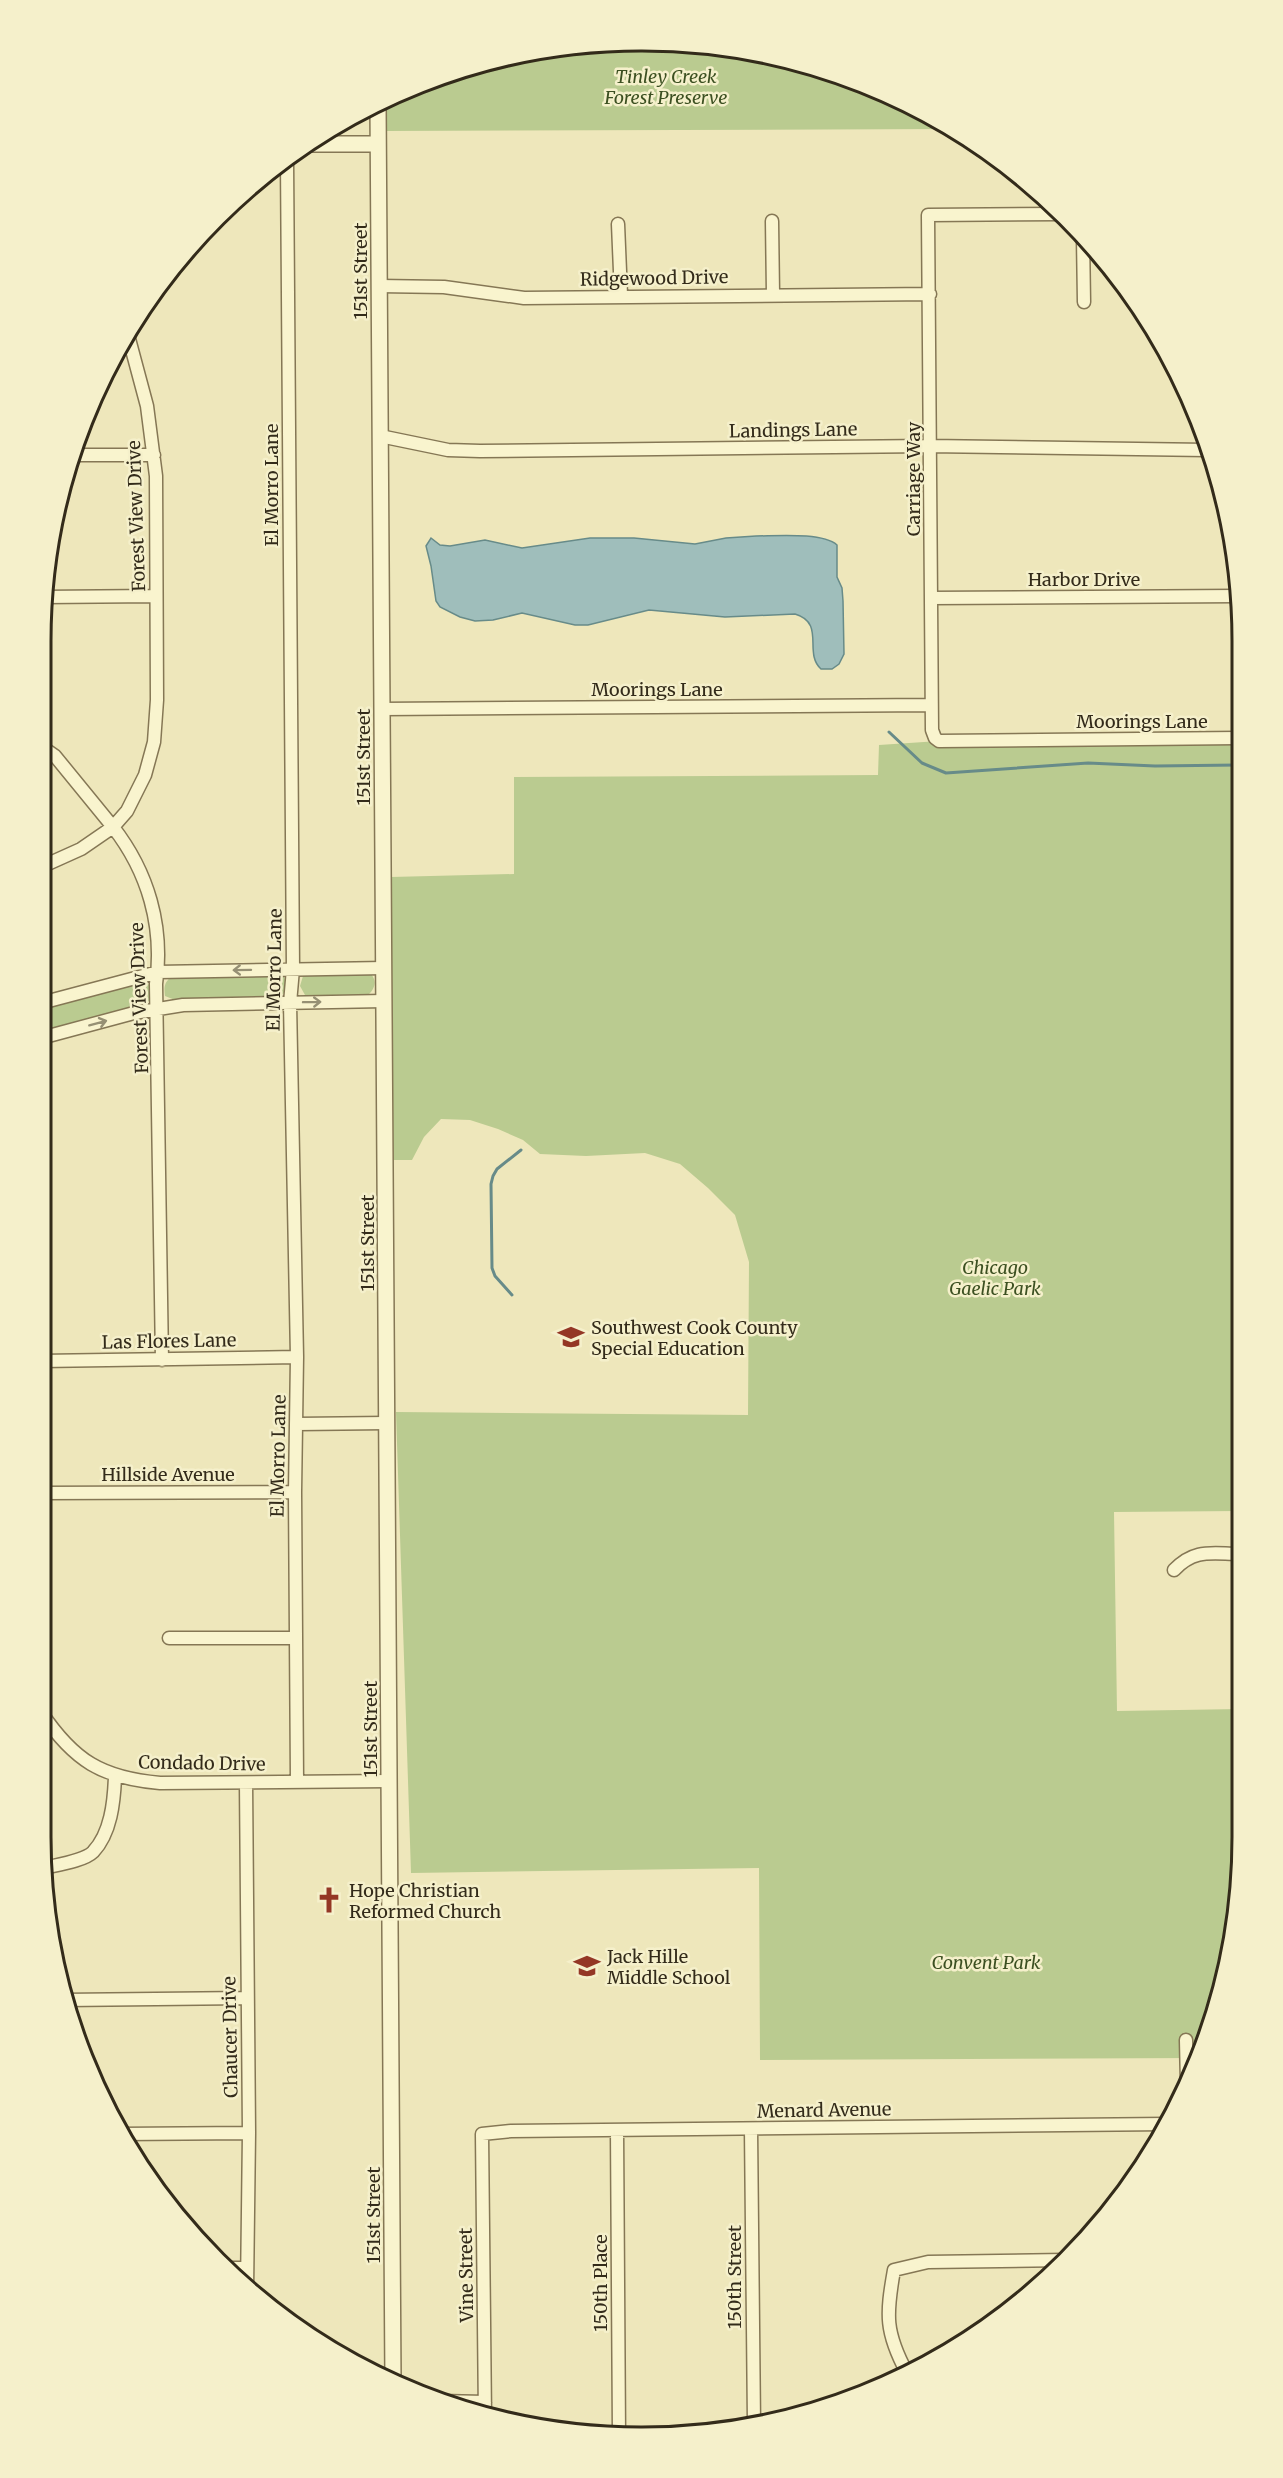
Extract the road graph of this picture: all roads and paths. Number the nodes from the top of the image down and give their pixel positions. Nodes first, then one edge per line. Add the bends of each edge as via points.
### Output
1 (378, 113) edge
2 (324, 144) edge
3 (378, 144) junction
4 (287, 169) edge
5 (1048, 214) edge
6 (772, 221) dead end
7 (618, 224) dead end
8 (1083, 250) edge
9 (380, 286) junction
10 (773, 294) junction
11 (930, 294) junction
12 (621, 295) junction
13 (1084, 302) dead end
14 (131, 345) edge
15 (380, 436) junction
16 (929, 446) junction
17 (1200, 450) edge
18 (154, 454) junction
19 (81, 455) edge
20 (156, 596) junction
21 (1230, 596) edge
22 (53, 597) edge
23 (931, 598) junction
24 (931, 705) junction
25 (382, 709) junction
26 (1232, 738) edge
27 (939, 741) joint
28 (51, 753) edge
29 (113, 826) junction
30 (51, 863) edge
31 (384, 968) junction
32 (293, 969) junction
33 (158, 972) junction
34 (51, 1000) edge
35 (384, 1001) junction
36 (290, 1003) junction
37 (158, 1009) junction
38 (51, 1036) edge
39 (297, 1356) junction
40 (51, 1360) edge
41 (162, 1360) junction
42 (387, 1423) junction
43 (297, 1424) junction
44 (295, 1492) junction
45 (51, 1493) edge
46 (1232, 1554) edge
47 (1174, 1570) dead end
48 (169, 1638) dead end
49 (295, 1638) junction
50 (51, 1727) edge
51 (115, 1777) junction
52 (297, 1781) junction
53 (390, 1781) junction
54 (246, 1783) junction
55 (52, 1866) edge
56 (247, 1998) junction
57 (74, 2000) edge
58 (1186, 2040) dead end
59 (1187, 2063) edge
60 (1157, 2124) edge
61 (751, 2129) junction
62 (617, 2130) junction
63 (249, 2133) junction
64 (131, 2134) edge
65 (482, 2134) joint
66 (1052, 2260) edge
67 (239, 2268) edge
68 (247, 2268) junction
69 (247, 2275) edge
70 (903, 2366) edge
71 (393, 2372) edge
72 (471, 2402) edge
73 (485, 2402) junction
74 (485, 2406) edge
75 (754, 2416) edge
76 (619, 2426) edge

1 - 3 street, 151st Street
2 - 3 street
3 - 9 street, 151st Street
4 - 32 street, El Morro Lane
5 - 11 street, Carriage Way via 928,215
6 - 10 street
7 - 12 street
8 - 13 street
9 - 12 street, Ridgewood Drive via 444,287 524,298
9 - 15 street, 151st Street
10 - 11 street, Ridgewood Drive
10 - 12 street, Ridgewood Drive
11 - 16 street, Carriage Way
14 - 18 street, Forest View Drive via 147,406
15 - 16 street, Landings Lane via 448,450 480,451
15 - 25 street, 151st Street
16 - 17 street, Landings Lane
16 - 23 street, Carriage Way
18 - 19 street
18 - 20 street, Forest View Drive
20 - 22 street
20 - 29 street, Forest View Drive via 154,742 135,796 127,812
21 - 23 street, Harbor Drive
23 - 24 street, Carriage Way
24 - 25 street, Moorings Lane
24 - 27 street, Carriage Way via 932,730
25 - 31 street, 151st Street
26 - 27 street, Moorings Lane
28 - 29 street
29 - 30 street via 81,849
29 - 33 street, Forest View Drive via 129,847 152,906 159,936
31 - 32 street
31 - 35 street, 151st Street
32 -> 33 street
32 - 36 street, El Morro Lane
33 - 34 street
33 - 37 street, Forest View Drive
36 -> 35 street
35 - 42 street, 151st Street
36 - 37 street
36 - 39 street, El Morro Lane
38 -> 37 street
37 - 41 street, Forest View Drive
39 - 41 street, Las Flores Lane
39 - 43 street, El Morro Lane
40 - 41 street, Las Flores Lane
42 - 43 street
42 - 53 street, 151st Street
43 - 44 street, El Morro Lane
44 - 45 street, Hillside Avenue
44 - 49 street, El Morro Lane
46 - 47 street via 1198,1554 1185,1558
48 - 49 street
49 - 52 street, El Morro Lane
50 - 51 street, Condado Drive via 73,1752
51 - 54 street, Condado Drive via 160,1784
51 - 55 street via 111,1816 91,1854
52 - 53 street, Condado Drive
52 - 54 street, Condado Drive
53 - 71 street, 151st Street
54 - 56 street, Chaucer Drive
56 - 57 street
56 - 63 street, Chaucer Drive
58 - 59 street
60 - 61 street, Menard Avenue
61 - 62 street, Menard Avenue
61 - 75 street, 150th Street
62 - 65 street, Menard Avenue
62 - 76 street, 150th Place
63 - 64 street
63 - 68 street, Chaucer Drive
65 - 73 street, Vine Street
66 - 70 street via 928,2262 894,2270 888,2322
67 - 68 street
68 - 69 street, Chaucer Drive
72 - 73 street
73 - 74 street, Vine Street

